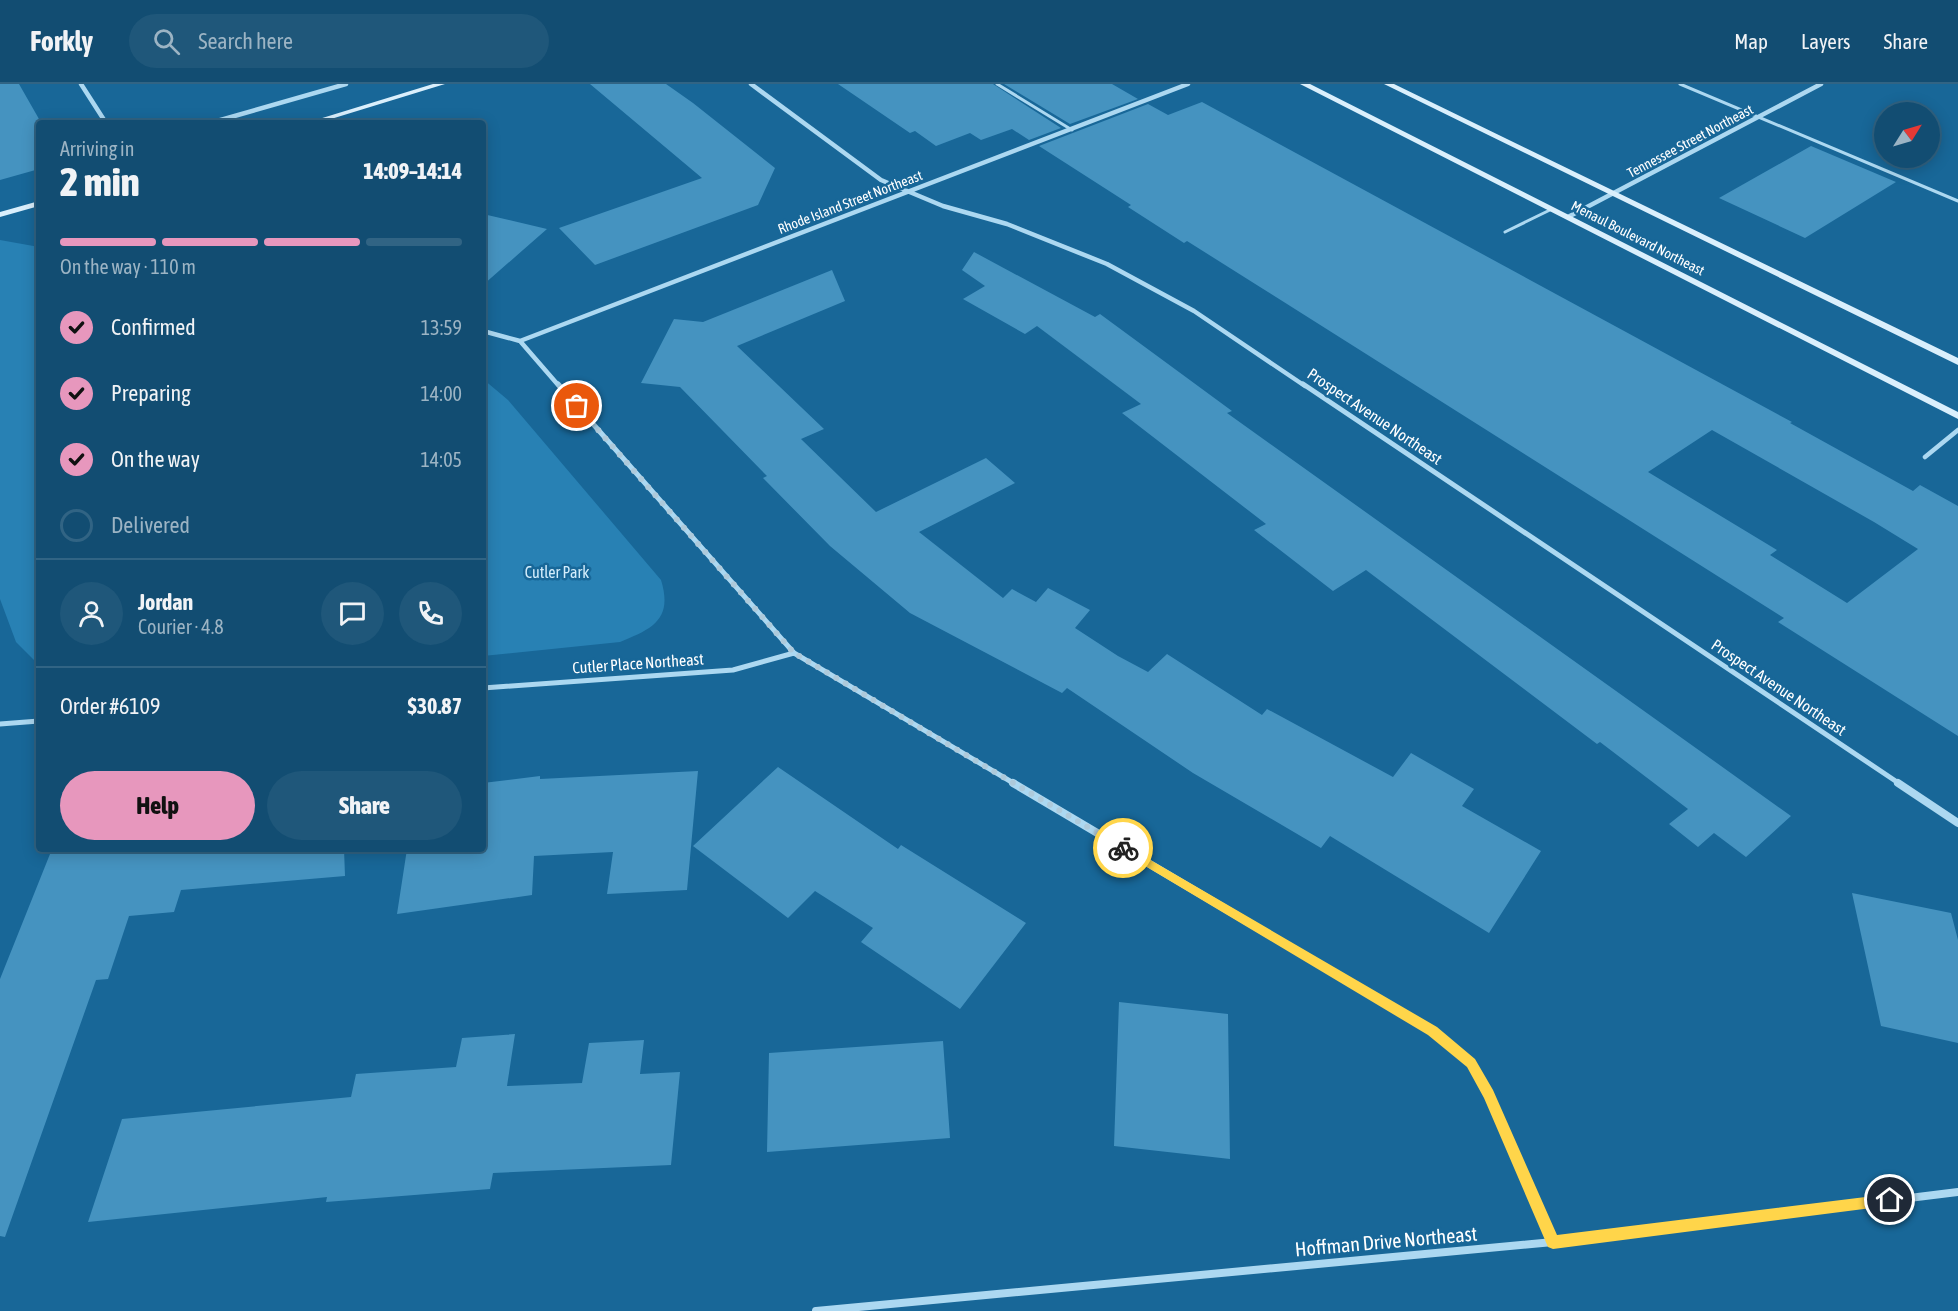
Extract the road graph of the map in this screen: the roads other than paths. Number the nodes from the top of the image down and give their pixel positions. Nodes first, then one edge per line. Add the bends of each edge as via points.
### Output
1 (81, 84) edge
2 (346, 84) edge
3 (441, 84) edge
4 (751, 84) edge
5 (997, 84) edge
6 (1188, 84) edge
7 (1304, 84) edge
8 (1388, 84) edge
9 (1680, 84) edge
10 (1821, 84) edge
11 (1759, 117) junction
12 (104, 120) edge
13 (220, 120) edge
14 (320, 120) edge
15 (1072, 130) junction
16 (905, 192) junction
17 (1614, 193) junction
18 (1958, 201) edge
19 (36, 204) edge
20 (1552, 209) junction
21 (0, 214) edge
22 (1569, 218) junction
23 (1505, 232) dead end
24 (486, 332) edge
25 (520, 341) junction
26 (1958, 362) edge
27 (1958, 416) edge
28 (1958, 430) edge
29 (1925, 457) dead end
30 (794, 653) junction
31 (486, 688) edge
32 (36, 721) edge
33 (0, 724) edge
34 (1958, 823) edge
35 (1958, 1192) edge
36 (1553, 1242) junction
37 (816, 1311) edge

1 - 12 street
2 - 13 street
3 - 14 main road
4 - 16 street, Prospect Avenue Northeast via 881,180
5 - 15 lane
6 - 15 street, Rhode Island Street Northeast
7 - 20 main road, Menaul Boulevard Northeast
8 - 17 main road, Menaul Boulevard Northeast
9 - 11 lane
10 - 11 street, Tennessee Street Northeast
11 - 17 street, Tennessee Street Northeast
11 - 18 lane
15 - 16 street, Rhode Island Street Northeast
16 - 25 street, Rhode Island Street Northeast
16 - 34 street, Prospect Avenue Northeast via 1007,224 1107,264 1194,311
17 - 22 street, Tennessee Street Northeast
17 - 26 main road, Menaul Boulevard Northeast
19 - 21 main road
20 - 22 main road, Menaul Boulevard Northeast
20 - 23 lane
22 - 27 main road, Menaul Boulevard Northeast
24 - 25 street
25 - 30 street
28 - 29 lane
30 - 31 street, Cutler Place Northeast via 733,670
30 - 36 street via 1432,1031 1471,1063
32 - 33 street
35 - 36 street, Hoffman Drive Northeast
36 - 37 street, Hoffman Drive Northeast

